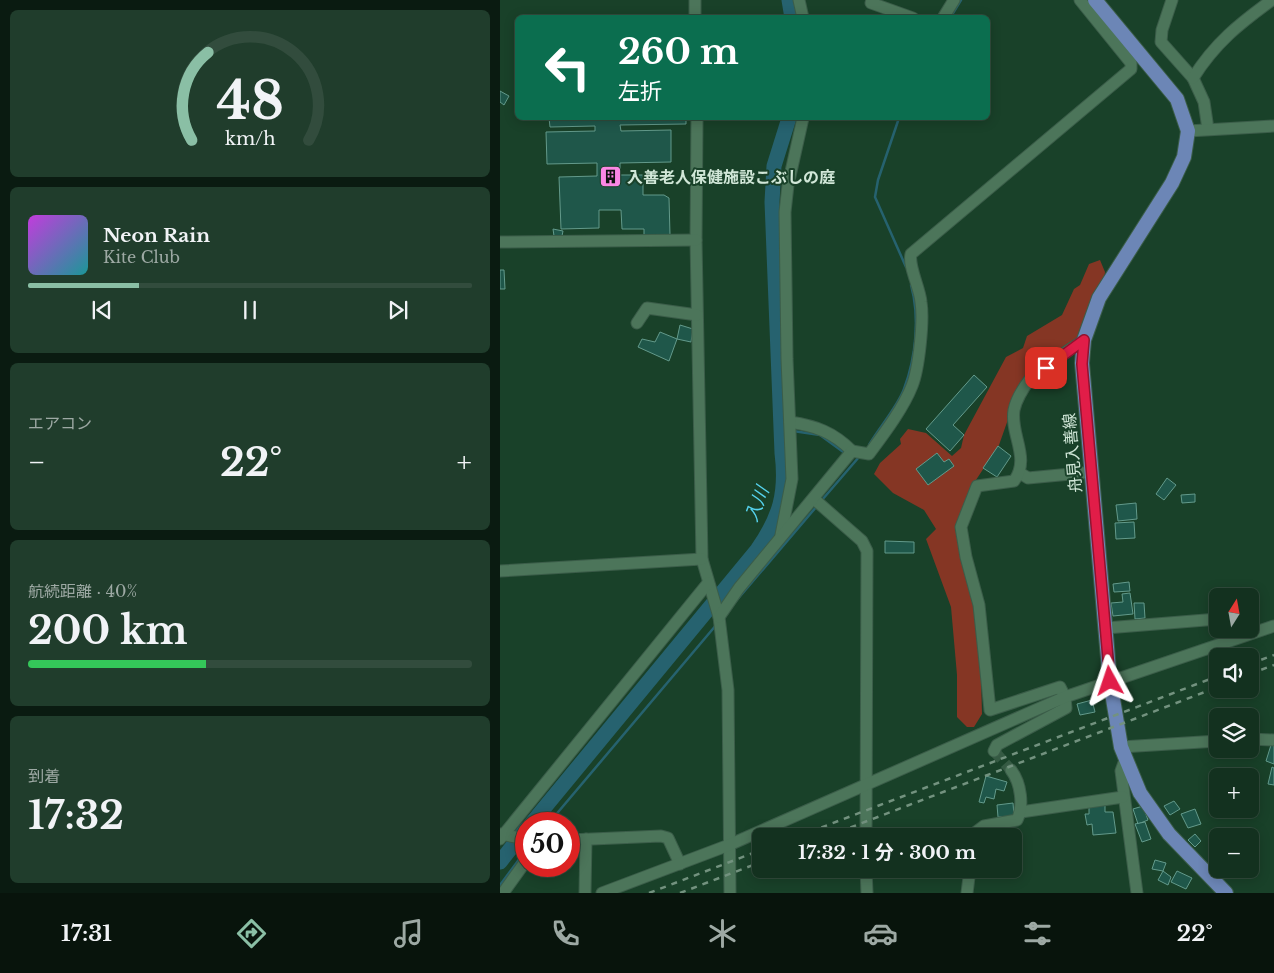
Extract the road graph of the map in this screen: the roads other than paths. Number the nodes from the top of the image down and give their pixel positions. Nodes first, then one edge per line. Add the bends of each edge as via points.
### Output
1 (695, 0) edge
2 (799, 0) edge
3 (872, 0) edge
4 (954, 0) edge
5 (1080, 0) edge
6 (1095, 0) edge
7 (1172, 0) edge
8 (1272, 0) edge
9 (695, 15) edge
10 (802, 15) edge
11 (905, 15) edge
12 (945, 15) edge
13 (1194, 78) junction
14 (697, 120) edge
15 (803, 120) edge
16 (1274, 126) edge
17 (1208, 129) junction
18 (1188, 132) junction
19 (696, 240) junction
20 (500, 242) edge
21 (697, 316) junction
22 (637, 323) dead end
23 (1084, 340) junction
24 (790, 422) junction
25 (852, 451) junction
26 (1092, 472) junction
27 (1020, 473) junction
28 (814, 499) junction
29 (780, 538) junction
30 (702, 559) junction
31 (500, 571) edge
32 (709, 587) junction
33 (718, 614) junction
34 (1209, 620) edge
35 (1274, 626) edge
36 (1106, 628) junction
37 (1259, 629) edge
38 (1224, 638) edge
39 (1110, 681) junction
40 (1065, 697) junction
41 (1259, 739) edge
42 (1274, 740) edge
43 (1209, 742) edge
44 (994, 751) dead end
45 (1123, 754) junction
46 (1011, 770) tunnel mouth
47 (868, 785) junction
48 (1124, 797) junction
49 (1021, 812) junction
50 (866, 828) edge
51 (981, 828) edge
52 (504, 836) edge
53 (580, 839) edge
54 (586, 839) junction
55 (729, 845) junction
56 (680, 864) junction
57 (515, 876) edge
58 (866, 878) edge
59 (969, 878) edge
60 (503, 893) edge
61 (585, 893) edge
62 (602, 893) edge
63 (730, 893) edge
64 (867, 893) edge
65 (967, 893) edge
66 (1137, 893) edge
67 (1226, 893) edge

1 - 9 street
2 - 10 street
3 - 11 street via 871,3
4 - 12 street
5 - 25 street via 1131,63 1131,69 911,254 922,304 919,356 913,386 868,454
6 - 18 main road, 舟見入善線 via 1177,99
7 - 13 street via 1161,42
8 - 13 street via 1233,28 1207,56
13 - 17 street via 1204,102
14 - 19 street
15 - 24 street via 788,185 786,212
16 - 17 street
17 - 18 street
18 - 23 main road, 舟見入善線 via 1184,157 1172,183 1099,298
19 - 20 street
19 - 21 street
21 - 22 street via 647,308
21 - 30 street
23 - 26 main road, 舟見入善線 via 1082,364
23 - 27 street via 1031,378 1021,393 1014,411 1022,462
24 - 25 street via 816,426 829,432
24 - 29 street via 792,479
25 - 28 street
26 - 27 street via 1028,478
26 - 36 main road, 舟見入善線
27 - 40 street via 1014,481 977,486 961,527 979,605 990,710 1060,687
28 - 29 street
28 - 47 street via 862,541 867,551
29 - 33 street
30 - 31 street
30 - 32 street
32 - 33 street
32 - 52 street
33 - 55 street via 728,690
34 - 36 street
35 - 37 street
36 - 39 main road, 舟見入善線
38 - 39 street
39 - 40 street
39 - 45 main road, 舟見入善線
40 - 44 street via 1066,708 997,745
40 - 47 street
41 - 42 street
43 - 45 street
45 - 48 street
45 - 67 main road, 舟見入善線 via 1140,793 1169,834
46 - 49 street via 1018,779
47 - 50 street
47 - 55 street
48 - 49 street
48 - 66 street
49 - 51 street via 1017,820
53 - 54 street
54 - 56 street via 668,838
54 - 61 street
55 - 56 street
55 - 63 street
56 - 62 street
57 - 60 street
58 - 64 street
59 - 65 street

